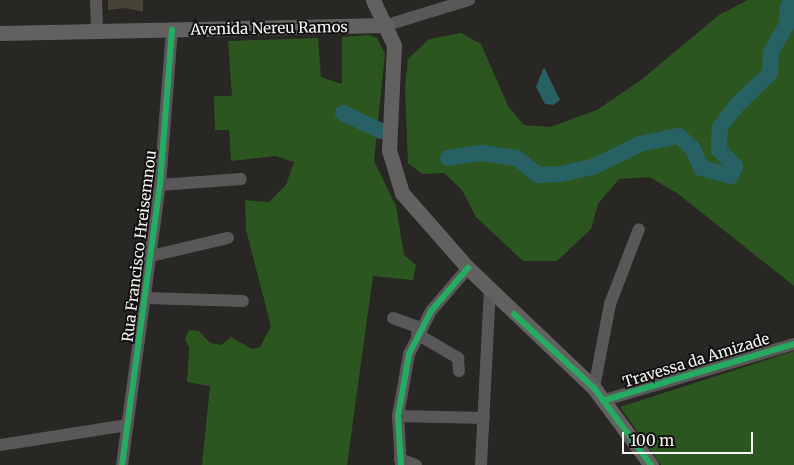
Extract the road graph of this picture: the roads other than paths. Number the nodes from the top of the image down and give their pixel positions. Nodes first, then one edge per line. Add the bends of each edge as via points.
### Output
1 (96, 0) edge
2 (374, 0) edge
3 (469, 0) edge
4 (387, 25) junction
5 (172, 30) junction
6 (97, 31) junction
7 (0, 33) edge
8 (241, 179) dead end
9 (160, 185) junction
10 (639, 229) dead end
11 (228, 238) dead end
12 (151, 256) junction
13 (468, 268) junction
14 (490, 290) junction
15 (145, 298) junction
16 (243, 301) dead end
17 (393, 318) dead end
18 (419, 331) junction
19 (794, 344) edge
20 (459, 371) dead end
21 (594, 388) junction
22 (605, 400) junction
23 (398, 416) junction
24 (484, 418) junction
25 (127, 425) junction
26 (0, 444) edge
27 (401, 462) edge
28 (122, 465) edge
29 (416, 465) edge
30 (481, 465) edge
31 (651, 465) edge

1 - 6 street
2 - 4 main road
3 - 4 street
4 - 5 main road, Avenida Nereu Ramos
4 - 13 main road via 396,59 389,134 395,177 412,206
5 - 6 main road, Avenida Nereu Ramos
5 - 9 street, Rua Francisco Hreisemnou
6 - 7 main road, Avenida Nereu Ramos
8 - 9 street
9 - 12 street, Rua Francisco Hreisemnou
10 - 21 street via 610,304
11 - 12 street
12 - 15 street, Rua Francisco Hreisemnou
13 - 14 main road
13 - 18 street
14 - 21 main road
14 - 24 street
15 - 16 street
15 - 25 street, Rua Francisco Hreisemnou
17 - 18 street
18 - 20 street via 458,358
18 - 23 street via 403,378
19 - 22 street, Travessa da Amizade
21 - 22 main road
22 - 31 main road
23 - 24 street
23 - 27 street
24 - 30 street
25 - 26 street
25 - 28 street, Rua Francisco Hreisemnou
27 - 29 street

